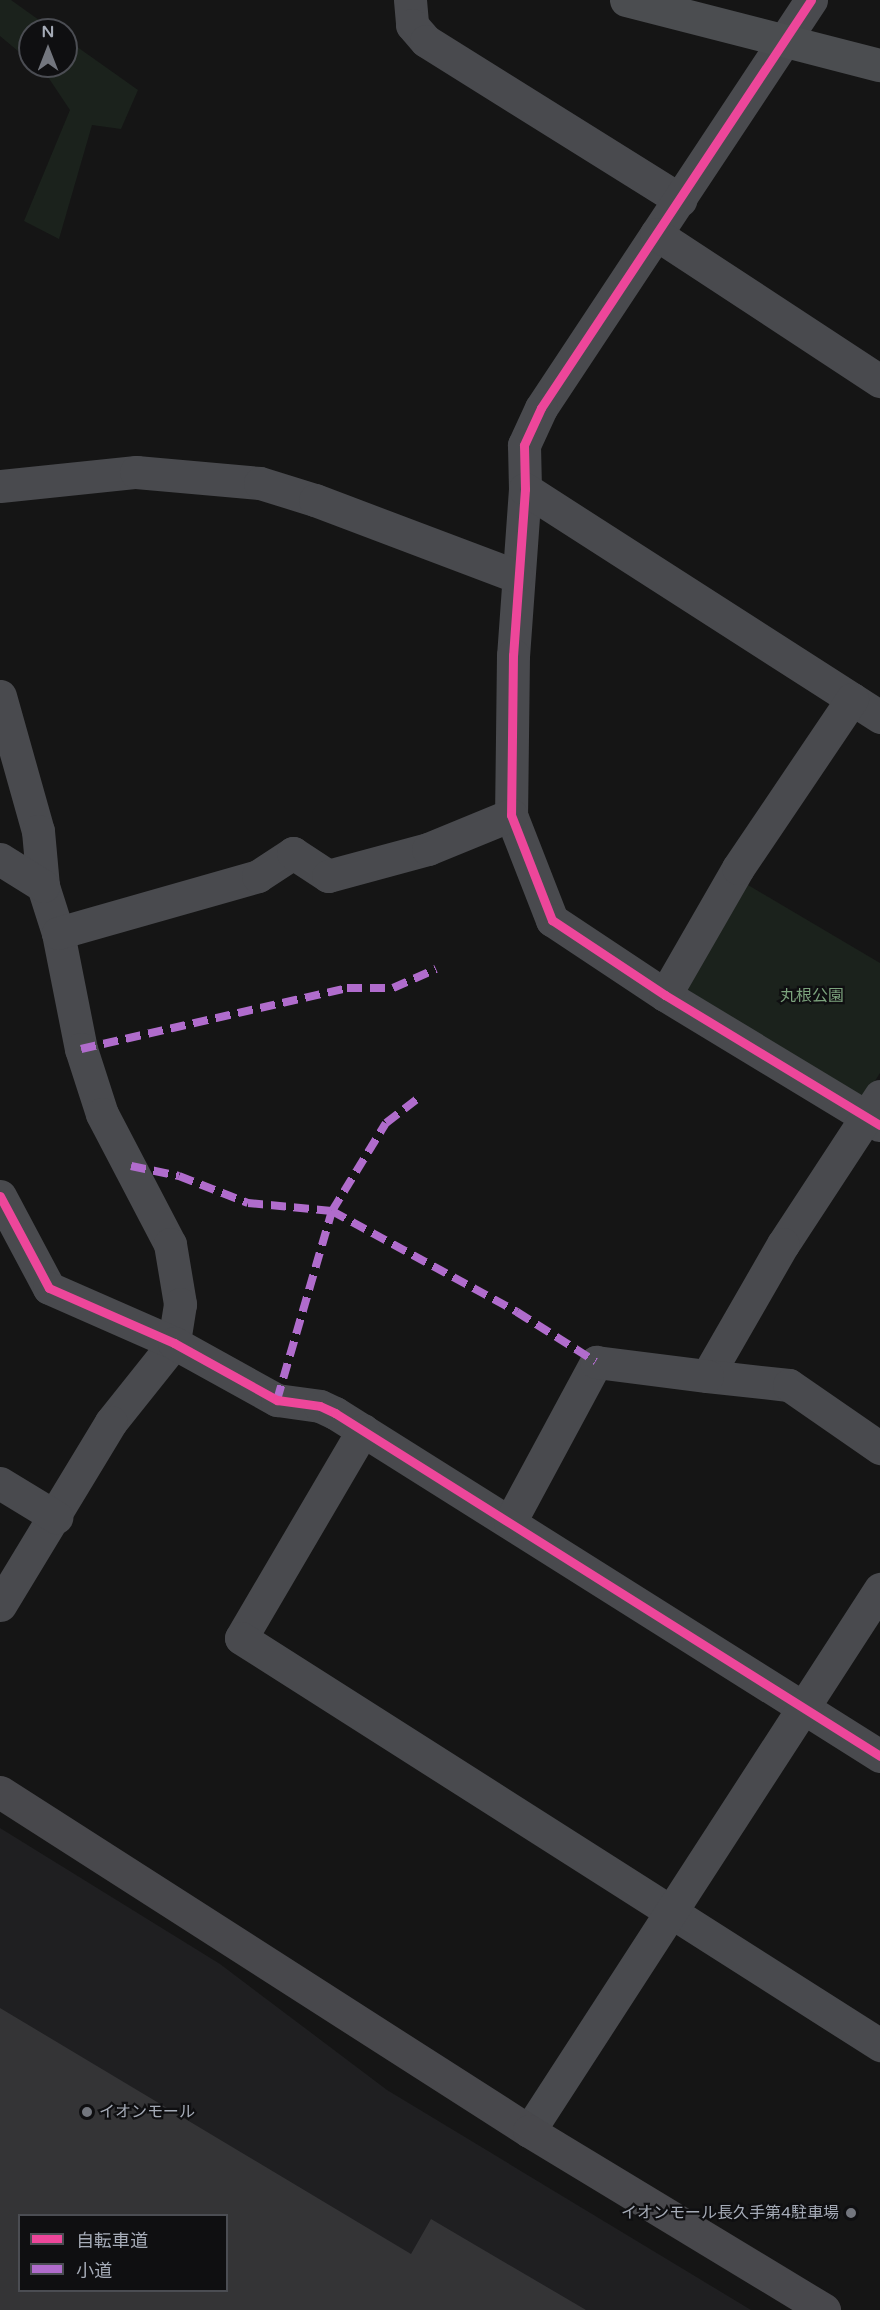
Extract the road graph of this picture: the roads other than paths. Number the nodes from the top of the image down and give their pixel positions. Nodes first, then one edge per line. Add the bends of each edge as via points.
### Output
1 (410, 0) edge
2 (626, 0) edge
3 (811, 0) edge
4 (787, 40) junction
5 (880, 65) edge
6 (680, 200) junction
7 (656, 234) junction
8 (880, 381) edge
9 (0, 486) edge
10 (525, 489) junction
11 (516, 576) junction
12 (0, 696) edge
13 (852, 699) junction
14 (880, 717) edge
15 (511, 815) junction
16 (0, 859) edge
17 (43, 886) junction
18 (58, 933) junction
19 (665, 995) junction
20 (875, 1112) edge
21 (0, 1196) edge
22 (174, 1343) junction
23 (707, 1376) junction
24 (363, 1430) junction
25 (880, 1448) edge
26 (0, 1483) edge
27 (56, 1517) junction
28 (510, 1522) junction
29 (880, 1589) edge
30 (0, 1605) edge
31 (804, 1707) junction
32 (880, 1756) edge
33 (0, 1792) edge
34 (671, 1914) junction
35 (875, 2032) edge
36 (529, 2131) junction
37 (824, 2310) edge

1 - 6 street via 412,26 426,40
2 - 4 main road
3 - 4 street
4 - 5 main road
4 - 6 street
6 - 7 street
7 - 8 street
7 - 10 street via 541,408 524,445
9 - 11 street via 136,472 260,483
10 - 11 street
10 - 13 street
11 - 15 street
12 - 17 street via 38,831
13 - 14 street
13 - 19 street via 738,868
15 - 18 street via 428,849 327,876 293,853 258,876
15 - 19 street via 552,920
16 - 17 street
17 - 18 street
18 - 22 street via 81,1049 102,1114 170,1244 180,1304
19 - 20 street
20 - 23 street via 783,1244
21 - 22 street via 49,1288
22 - 24 street via 278,1400 320,1406
22 - 27 street via 111,1422
23 - 25 street via 789,1385
23 - 28 street via 596,1362
24 - 28 street
24 - 34 street via 241,1638
26 - 27 street
27 - 30 street
28 - 31 street
29 - 31 street
31 - 32 street
31 - 34 street
33 - 36 street
34 - 35 street
34 - 36 street
36 - 37 street

